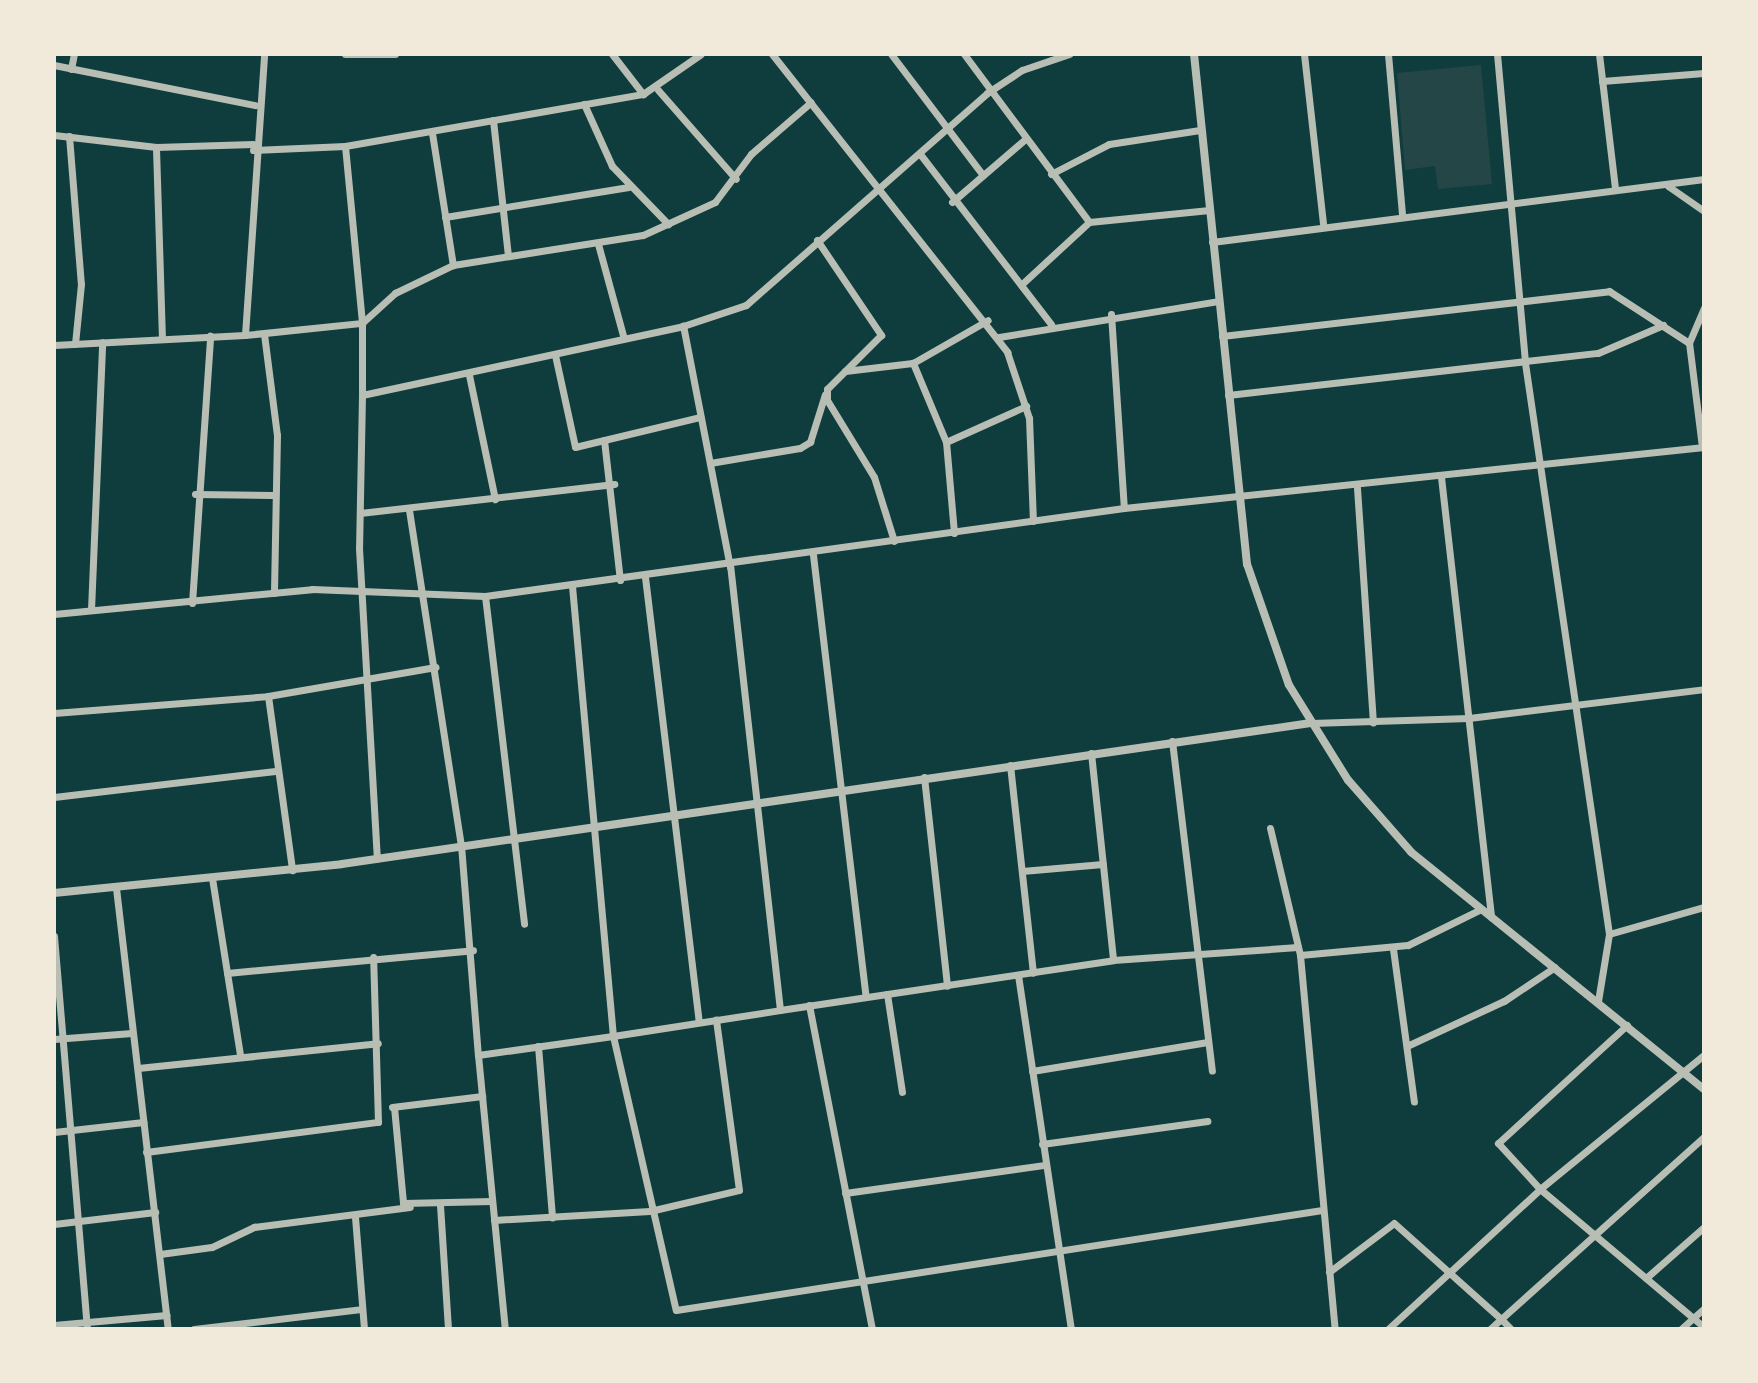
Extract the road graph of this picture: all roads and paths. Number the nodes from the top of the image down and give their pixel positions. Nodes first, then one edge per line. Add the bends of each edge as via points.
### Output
1 (74, 54) edge
2 (264, 54) edge
3 (345, 54) edge
4 (395, 54) edge
5 (612, 54) edge
6 (701, 54) edge
7 (772, 54) edge
8 (891, 54) edge
9 (964, 54) edge
10 (1069, 54) edge
11 (1194, 54) edge
12 (1304, 54) edge
13 (1388, 54) edge
14 (1497, 54) edge
15 (1599, 54) edge
16 (54, 65) edge
17 (71, 69) junction
18 (1704, 73) edge
19 (1602, 81) junction
20 (658, 90) junction
21 (987, 93) junction
22 (643, 94) junction
23 (811, 102) junction
24 (584, 104) junction
25 (255, 105) junction
26 (493, 120) junction
27 (949, 127) junction
28 (1200, 130) junction
29 (432, 133) junction
30 (54, 135) edge
31 (69, 136) junction
32 (1024, 140) junction
33 (345, 146) junction
34 (156, 147) junction
35 (253, 147) junction
36 (920, 154) junction
37 (1051, 174) junction
38 (983, 175) junction
39 (736, 179) junction
40 (1704, 179) edge
41 (1668, 186) junction
42 (629, 187) junction
43 (880, 187) junction
44 (1615, 188) junction
45 (952, 202) junction
46 (1508, 202) junction
47 (1209, 210) junction
48 (503, 211) junction
49 (1704, 211) edge
50 (1402, 215) junction
51 (445, 217) junction
52 (1089, 222) junction
53 (668, 224) junction
54 (1323, 224) junction
55 (817, 240) junction
56 (1212, 242) junction
57 (598, 244) junction
58 (508, 256) junction
59 (453, 265) junction
60 (1023, 283) junction
61 (1218, 301) junction
62 (1518, 301) junction
63 (1704, 308) edge
64 (1111, 314) junction
65 (988, 320) junction
66 (362, 323) junction
67 (1051, 324) junction
68 (1663, 325) junction
69 (683, 326) junction
70 (264, 334) junction
71 (245, 335) junction
72 (210, 336) junction
73 (1222, 336) junction
74 (999, 337) junction
75 (162, 339) junction
76 (624, 339) junction
77 (102, 342) junction
78 (1689, 343) junction
79 (75, 344) junction
80 (54, 345) edge
81 (555, 355) junction
82 (913, 363) junction
83 (1525, 363) junction
84 (845, 371) junction
85 (469, 375) junction
86 (827, 389) junction
87 (362, 395) junction
88 (1228, 395) junction
89 (1026, 406) junction
90 (700, 417) junction
91 (604, 440) junction
92 (946, 442) junction
93 (1703, 447) edge
94 (710, 463) junction
95 (1538, 465) junction
96 (1441, 477) junction
97 (614, 484) junction
98 (1357, 488) junction
99 (195, 494) junction
100 (272, 495) junction
101 (1239, 498) junction
102 (495, 499) junction
103 (1124, 508) junction
104 (409, 510) junction
105 (360, 513) junction
106 (1033, 521) junction
107 (954, 533) junction
108 (894, 541) junction
109 (813, 555) junction
110 (730, 567) junction
111 (645, 577) junction
112 (620, 580) junction
113 (572, 586) junction
114 (361, 588) junction
115 (274, 593) junction
116 (421, 596) junction
117 (485, 596) junction
118 (192, 603) junction
119 (91, 610) junction
120 (54, 614) edge
121 (436, 667) junction
122 (366, 678) junction
123 (1704, 689) edge
124 (268, 696) junction
125 (1570, 706) junction
126 (54, 713) edge
127 (1469, 718) junction
128 (1373, 722) junction
129 (1311, 723) junction
130 (1172, 741) junction
131 (1091, 753) junction
132 (1010, 765) junction
133 (277, 771) junction
134 (924, 777) junction
135 (845, 788) junction
136 (54, 797) edge
137 (757, 800) junction
138 (674, 812) junction
139 (594, 825) junction
140 (1270, 828) dead end
141 (514, 837) junction
142 (461, 845) junction
143 (377, 858) junction
144 (1103, 864) junction
145 (292, 870) junction
146 (1022, 871) junction
147 (212, 878) junction
148 (116, 888) junction
149 (54, 893) edge
150 (1704, 907) edge
151 (1479, 910) junction
152 (1491, 919) junction
153 (524, 924) dead end
154 (1609, 934) junction
155 (54, 936) edge
156 (1393, 949) junction
157 (473, 950) junction
158 (1200, 951) junction
159 (1299, 951) junction
160 (54, 953) edge
161 (373, 957) junction
162 (1113, 960) junction
163 (1555, 967) junction
164 (227, 973) junction
165 (1033, 973) junction
166 (1018, 975) junction
167 (947, 986) junction
168 (887, 994) junction
169 (866, 997) junction
170 (1598, 1001) junction
171 (809, 1005) junction
172 (780, 1010) junction
173 (716, 1020) junction
174 (699, 1022) junction
175 (1627, 1025) junction
176 (132, 1033) junction
177 (613, 1036) junction
178 (57, 1038) edge
179 (1208, 1042) junction
180 (378, 1043) junction
181 (1409, 1045) junction
182 (538, 1046) junction
183 (240, 1054) junction
184 (478, 1055) junction
185 (1704, 1055) edge
186 (138, 1068) junction
187 (1681, 1070) junction
188 (1032, 1071) junction
189 (1212, 1071) dead end
190 (1704, 1089) edge
191 (902, 1092) dead end
192 (482, 1096) junction
193 (1414, 1102) dead end
194 (394, 1107) junction
195 (382, 1108) junction
196 (1207, 1121) dead end
197 (143, 1122) junction
198 (71, 1131) junction
199 (54, 1132) edge
200 (1704, 1137) edge
201 (1042, 1144) junction
202 (146, 1152) junction
203 (1045, 1165) junction
204 (1540, 1189) junction
205 (845, 1193) junction
206 (492, 1201) junction
207 (440, 1205) junction
208 (410, 1207) junction
209 (1322, 1210) junction
210 (650, 1211) junction
211 (155, 1212) junction
212 (355, 1217) junction
213 (552, 1217) junction
214 (494, 1220) junction
215 (78, 1222) junction
216 (54, 1224) edge
217 (1704, 1227) edge
218 (1594, 1234) junction
219 (1059, 1252) junction
220 (160, 1254) junction
221 (1451, 1270) junction
222 (1329, 1272) junction
223 (1646, 1278) junction
224 (862, 1280) junction
225 (1704, 1308) edge
226 (361, 1309) junction
227 (167, 1315) junction
228 (1693, 1318) junction
229 (1501, 1319) junction
230 (54, 1325) edge
231 (87, 1326) edge
232 (1704, 1327) edge
233 (168, 1329) edge
234 (194, 1329) edge
235 (364, 1329) edge
236 (448, 1329) edge
237 (505, 1329) edge
238 (872, 1329) edge
239 (1071, 1329) edge
240 (1335, 1329) edge
241 (1388, 1329) edge
242 (1490, 1329) edge
243 (1511, 1329) edge
244 (1681, 1329) edge

1 - 17 street
2 - 25 street
3 - 4 street
5 - 22 street
6 - 20 street
7 - 23 street
8 - 27 street
9 - 21 street
10 - 21 street via 1022,70
11 - 28 street
12 - 54 street
13 - 50 street
14 - 46 street
15 - 19 street
16 - 17 street
17 - 25 street
18 - 19 street
19 - 44 street
20 - 22 street
20 - 39 street
21 - 27 street
21 - 32 street
22 - 24 street
23 - 39 street via 751,154
23 - 43 street
24 - 26 street
24 - 42 street
25 - 35 street
26 - 29 street
26 - 48 street
27 - 36 street
27 - 38 street
28 - 37 street via 1109,144
28 - 47 street
29 - 33 street
29 - 51 street
30 - 31 street
31 - 34 street
31 - 79 street via 81,260
32 - 37 street
32 - 38 street
33 - 35 street
33 - 66 street
34 - 35 street
34 - 75 street
35 - 71 street
36 - 43 street
36 - 45 street
37 - 52 street
38 - 45 street
39 - 53 street via 715,202
40 - 41 street
41 - 44 street
41 - 49 street
42 - 48 street
42 - 53 street
43 - 55 street
43 - 65 street
44 - 46 street
45 - 60 street
46 - 50 street
46 - 62 street
47 - 52 street
47 - 56 street
48 - 51 street
48 - 58 street
50 - 54 street
51 - 59 street
52 - 60 street
53 - 57 street
54 - 56 street
55 - 69 street via 746,305
55 - 84 street via 881,335
56 - 61 street
57 - 58 street
57 - 76 street
58 - 59 street
59 - 66 street via 395,293
60 - 67 street
61 - 64 street
61 - 73 street
62 - 68 street via 1613,291
62 - 73 street
62 - 83 street
63 - 78 street
64 - 67 street
64 - 103 street
65 - 74 street
65 - 82 street
66 - 70 street
66 - 87 street
67 - 74 street
68 - 78 street
68 - 83 street via 1598,353
69 - 76 street
69 - 90 street
70 - 71 street
70 - 100 street via 277,435
71 - 72 street
72 - 75 street
72 - 99 street
73 - 88 street
74 - 89 street
75 - 77 street
76 - 81 street
77 - 79 street
77 - 119 street
78 - 93 street
79 - 80 street
81 - 85 street
81 - 91 street via 571,443
82 - 84 street
82 - 92 street
83 - 88 street
83 - 95 street
84 - 86 street
85 - 87 street
85 - 102 street
86 - 94 street via 810,442
86 - 108 street via 831,410 874,477
87 - 105 street
88 - 101 street
89 - 92 street
89 - 106 street
90 - 91 street
90 - 94 street
91 - 97 street
92 - 107 street
93 - 95 street
94 - 110 street
95 - 96 street
95 - 125 street
96 - 98 street
96 - 127 street
97 - 102 street
97 - 112 street
98 - 101 street
98 - 128 street
99 - 100 street
99 - 118 street
100 - 115 street
101 - 103 street
101 - 129 street via 1256,604
102 - 104 street
103 - 106 street
104 - 105 street
104 - 116 street
105 - 114 street
106 - 107 street
107 - 108 street
108 - 109 street
109 - 110 street
109 - 135 street
110 - 111 street
110 - 137 street
111 - 112 street
111 - 138 street
112 - 113 street
113 - 117 street
113 - 139 street
114 - 115 street
114 - 116 street via 398,587
114 - 122 street
115 - 118 street
116 - 117 street
116 - 121 street
117 - 141 street
118 - 119 street
119 - 120 street
121 - 122 street
121 - 142 street
122 - 124 street
122 - 143 street
123 - 125 street
124 - 126 street
124 - 133 street
125 - 127 street
125 - 154 street
127 - 128 street
127 - 152 street
128 - 129 street
129 - 130 street
129 - 151 street via 1363,800
130 - 131 street
130 - 158 street
131 - 132 street
131 - 144 street
132 - 134 street
132 - 146 street
133 - 136 street
133 - 145 street
134 - 135 street
134 - 167 street
135 - 137 street
135 - 169 street
137 - 138 street
137 - 172 street
138 - 139 street
138 - 174 street
139 - 141 street
139 - 177 street
140 - 159 street
141 - 142 street
141 - 153 street
142 - 143 street
142 - 157 street
143 - 145 street
144 - 146 street
144 - 162 street
145 - 147 street
146 - 165 street
147 - 148 street
147 - 164 street
148 - 149 street
148 - 176 street
150 - 154 street
151 - 152 street
151 - 156 street via 1436,936
152 - 163 street
154 - 170 street
155 - 160 street
156 - 159 street
156 - 181 street
157 - 161 street
157 - 184 street
158 - 159 street
158 - 162 street
158 - 179 street
159 - 209 street
160 - 178 street
161 - 164 street
161 - 180 street
162 - 165 street
163 - 170 street
163 - 181 street via 1504,1001
164 - 183 street
165 - 166 street
166 - 167 street
166 - 188 street
167 - 168 street
168 - 169 street
168 - 191 street
169 - 171 street
170 - 175 street
171 - 172 street
171 - 205 street
172 - 173 street
173 - 174 street
173 - 210 street via 739,1190
174 - 177 street
175 - 187 street
175 - 204 street via 1502,1134 1501,1153
176 - 178 street
176 - 186 street
177 - 182 street
177 - 210 street
178 - 198 street
179 - 188 street
179 - 189 street
180 - 183 street
180 - 195 street
181 - 193 street
182 - 184 street
182 - 213 street
183 - 186 street
184 - 192 street
185 - 187 street
186 - 197 street
187 - 190 street
187 - 204 street
188 - 201 street
192 - 194 street
192 - 206 street
194 - 195 street
194 - 208 street via 400,1198
195 - 202 street via 371,1125
196 - 201 street
197 - 198 street
197 - 202 street
198 - 199 street
198 - 215 street
200 - 218 street
201 - 203 street
202 - 211 street
203 - 205 street
203 - 219 street
204 - 218 street
204 - 221 street
205 - 224 street
206 - 207 street
206 - 214 street
207 - 208 street
207 - 236 street
208 - 212 street
209 - 219 street
209 - 222 street
210 - 213 street
210 - 224 street via 676,1310
211 - 215 street
211 - 220 street
212 - 220 street via 254,1227 212,1247
212 - 226 street
213 - 214 street
214 - 237 street
215 - 216 street
215 - 231 street
217 - 223 street
218 - 223 street
218 - 229 street
219 - 224 street
219 - 239 street
220 - 227 street
221 - 222 street via 1394,1223
221 - 229 street
221 - 241 street
222 - 240 street
223 - 228 street
224 - 238 street
225 - 228 street
226 - 234 street
226 - 235 street
227 - 231 street
227 - 233 street
228 - 232 street
228 - 244 street
229 - 242 street
229 - 243 street
230 - 231 street

